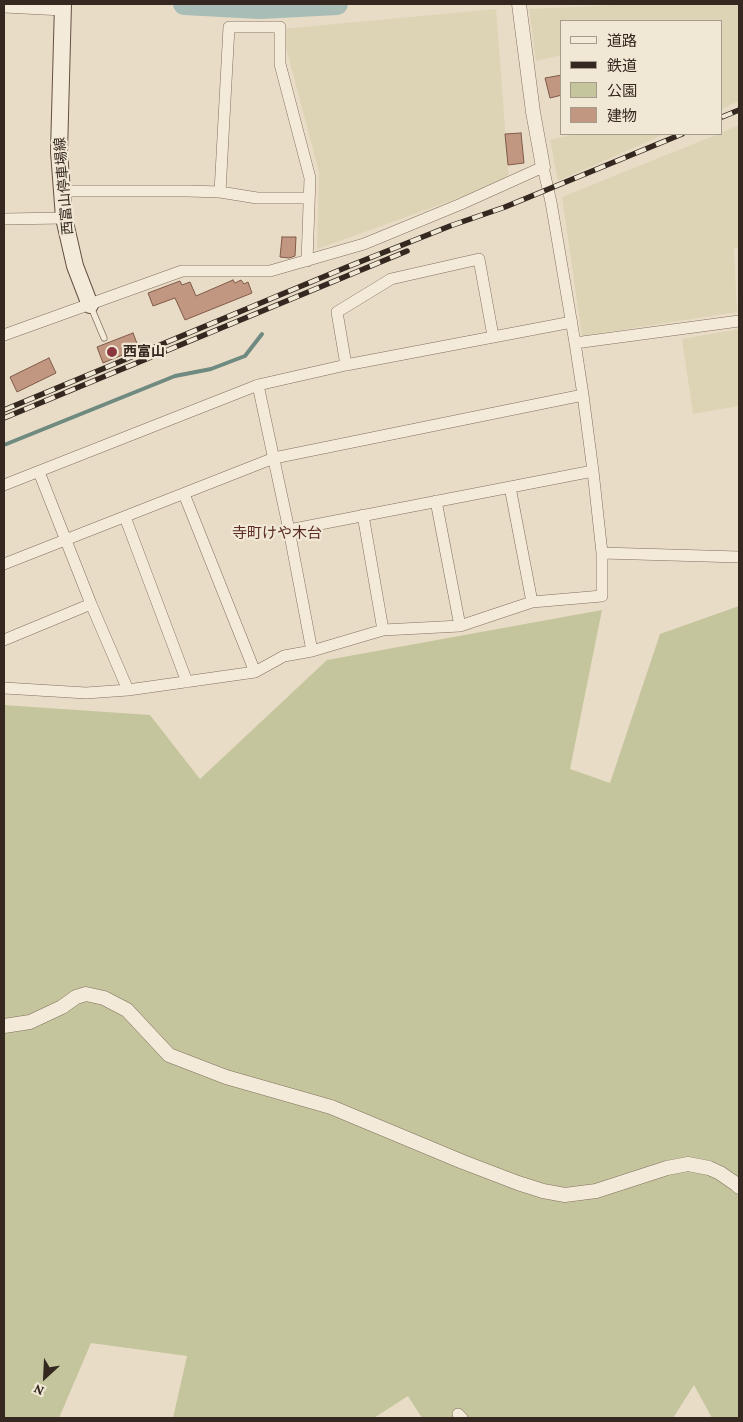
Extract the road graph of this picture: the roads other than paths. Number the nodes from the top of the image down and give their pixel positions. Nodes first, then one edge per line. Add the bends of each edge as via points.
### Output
1 (519, 5) edge
2 (4, 7) edge
3 (63, 7) edge
4 (543, 167) junction
5 (62, 192) junction
6 (220, 192) junction
7 (310, 198) junction
8 (64, 218) junction
9 (4, 219) edge
10 (307, 260) junction
11 (90, 305) junction
12 (739, 321) edge
13 (572, 322) junction
14 (4, 335) edge
15 (493, 336) junction
16 (104, 338) dead end
17 (575, 343) junction
18 (346, 365) junction
19 (258, 385) junction
20 (583, 395) junction
21 (274, 458) junction
22 (593, 471) junction
23 (39, 472) junction
24 (4, 485) edge
25 (510, 487) junction
26 (184, 494) junction
27 (436, 501) junction
28 (363, 515) junction
29 (125, 517) junction
30 (289, 530) junction
31 (67, 540) junction
32 (602, 553) junction
33 (739, 557) edge
34 (4, 564) edge
35 (532, 602) junction
36 (91, 604) junction
37 (460, 626) junction
38 (384, 630) junction
39 (4, 640) edge
40 (312, 651) junction
41 (255, 672) junction
42 (187, 682) junction
43 (4, 688) edge
44 (128, 690) junction
45 (4, 1026) edge
46 (739, 1187) edge

1 - 4 street
2 - 3 street
3 - 5 main road, 西富山停車場線 via 58,152
4 - 10 street via 364,244
4 - 13 street
5 - 6 street
5 - 8 main road, 西富山停車場線
6 - 7 street via 257,198
6 - 7 street via 228,27 280,27 280,64 310,178
7 - 10 street
8 - 9 street
8 - 11 main road, 西富山停車場線 via 75,266
10 - 11 street via 270,271 182,271
11 - 14 street
11 - 16 lane
12 - 17 street
13 - 15 street
13 - 17 street
15 - 18 street
15 - 18 street via 479,259 391,279 336,312
17 - 20 street
18 - 19 street
19 - 21 street
19 - 23 street
20 - 21 street
20 - 22 street
21 - 26 street
21 - 30 street
22 - 25 street
22 - 32 street
23 - 24 street
23 - 31 street
25 - 27 street
25 - 35 street
26 - 29 street
26 - 41 street
27 - 28 street
27 - 37 street
28 - 30 street
28 - 38 street
29 - 31 street
29 - 42 street
30 - 40 street
31 - 34 street
31 - 36 street
32 - 33 street
32 - 35 street via 602,596
35 - 37 street
36 - 39 street
36 - 44 street
37 - 38 street
38 - 40 street
40 - 41 street via 284,656
41 - 42 street
42 - 44 street
43 - 44 street via 86,693
45 - 46 street via 30,1022 62,1007 76,996 86,994 104,998 127,1010 169,1055 226,1077 331,1107 463,1162 543,1191 565,1195 596,1191 688,1164 709,1168

